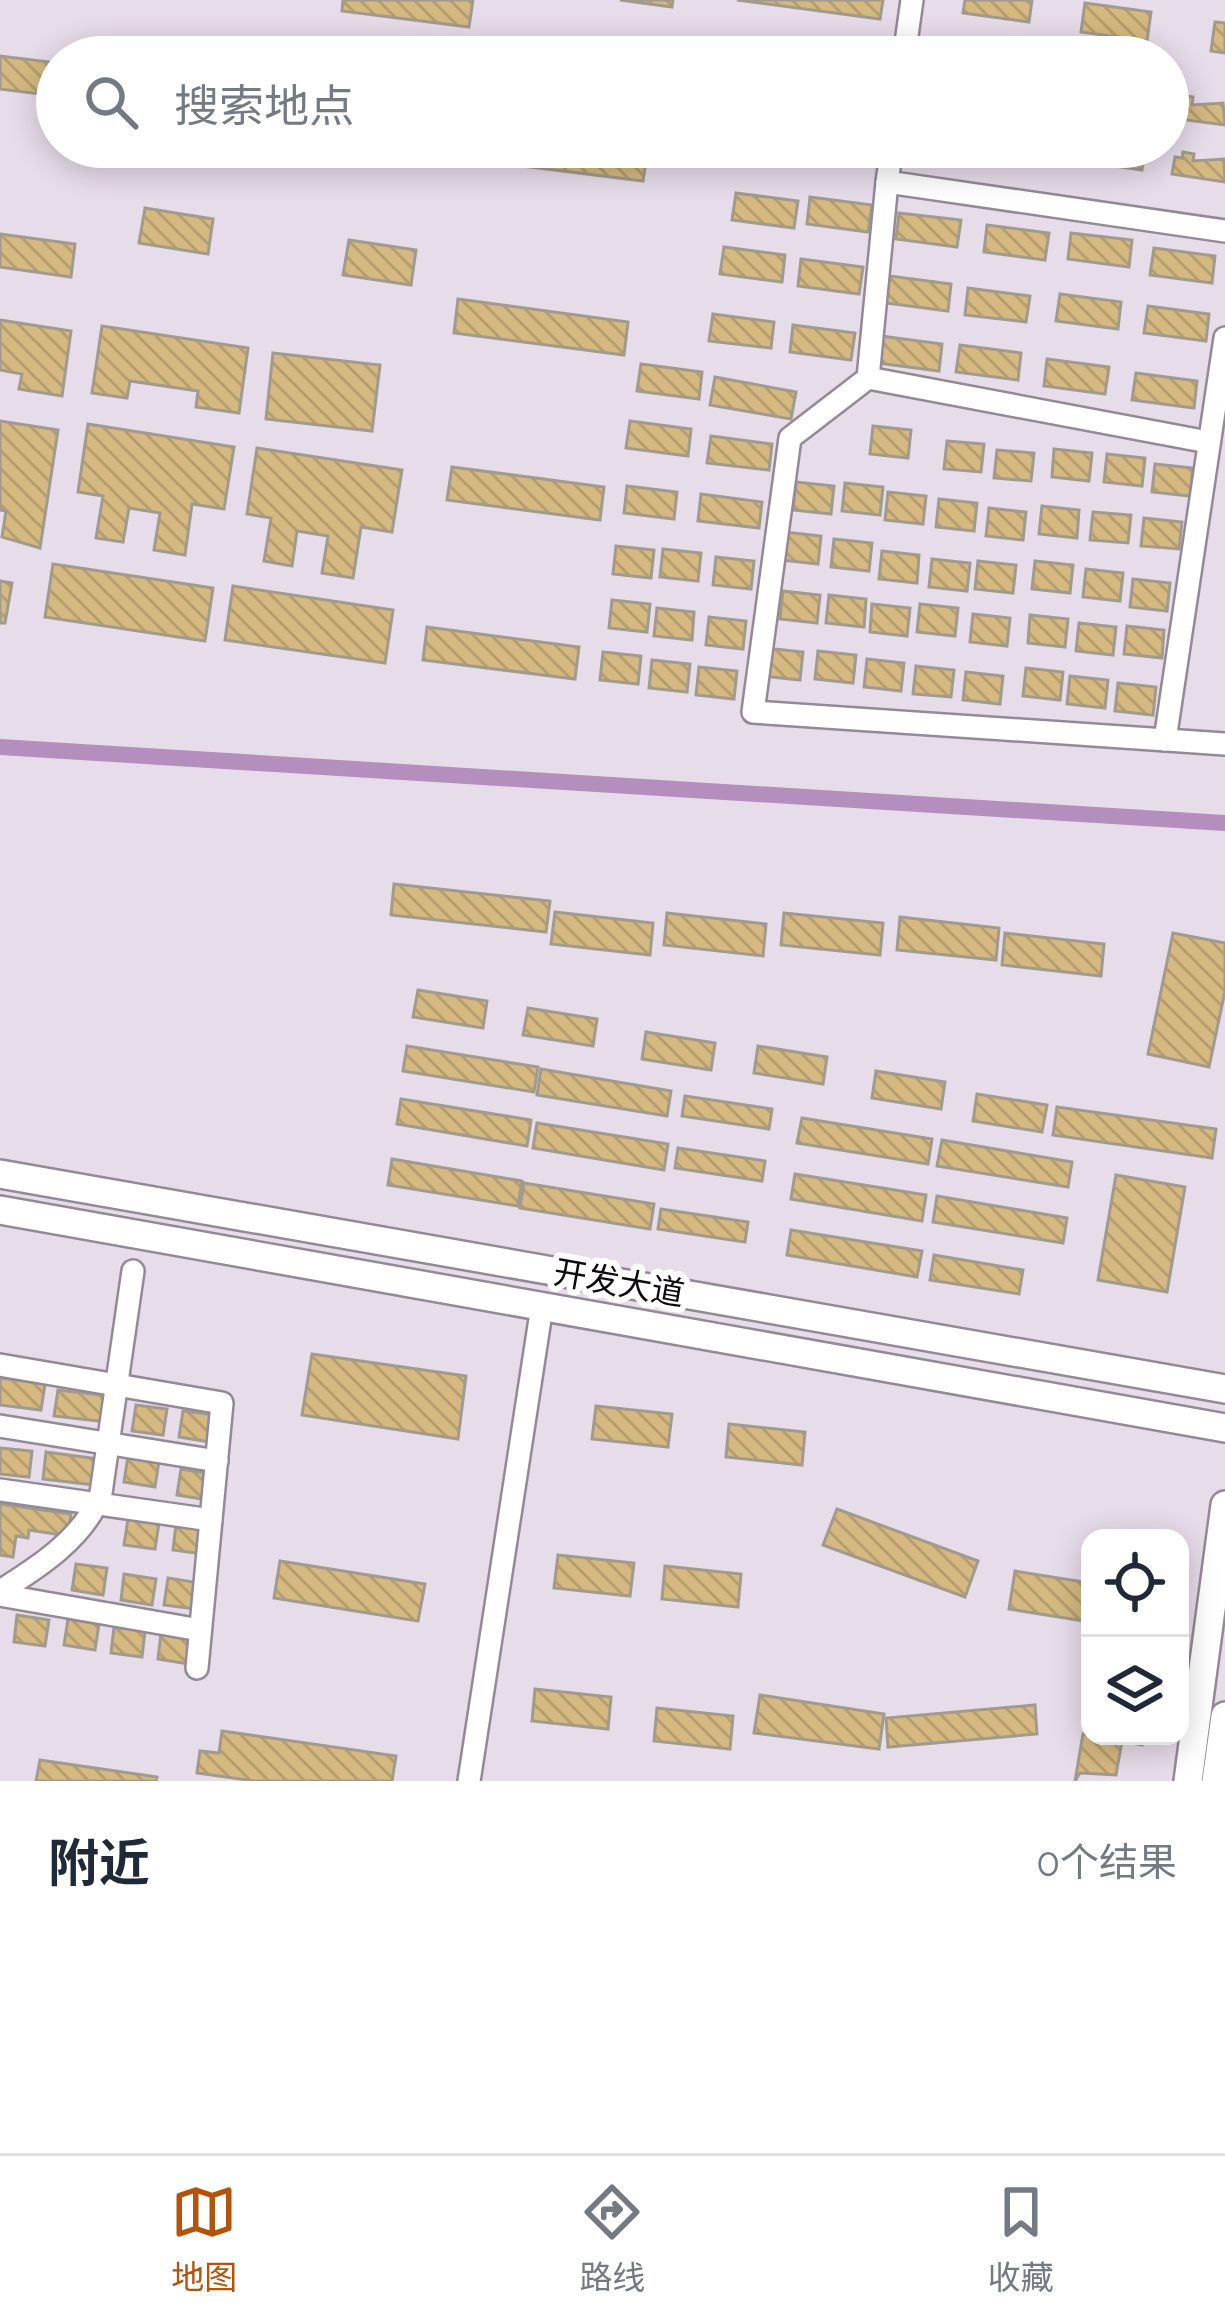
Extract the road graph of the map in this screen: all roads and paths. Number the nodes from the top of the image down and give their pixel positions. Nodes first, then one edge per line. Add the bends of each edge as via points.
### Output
1 (912, 0) edge
2 (907, 36) edge
3 (889, 168) edge
4 (887, 182) junction
5 (1225, 231) edge
6 (1225, 338) edge
7 (868, 378) junction
8 (1208, 442) junction
9 (1165, 740) junction
10 (1225, 744) edge
11 (0, 1174) edge
12 (0, 1210) edge
13 (133, 1271) dead end
14 (542, 1306) junction
15 (0, 1365) edge
16 (116, 1386) junction
17 (1225, 1389) edge
18 (0, 1426) edge
19 (1225, 1428) edge
20 (108, 1443) junction
21 (217, 1461) junction
22 (0, 1490) edge
23 (97, 1503) junction
24 (1225, 1505) edge
25 (211, 1520) junction
26 (0, 1593) edge
27 (200, 1630) junction
28 (197, 1668) dead end
29 (1225, 1716) edge
30 (469, 1781) edge
31 (1188, 1781) edge
32 (1216, 1781) edge

1 - 2 street
3 - 4 street
4 - 5 street
4 - 7 street
6 - 8 street
7 - 8 street
7 - 9 street via 790,438 753,712
8 - 9 street
9 - 10 street
11 - 17 main road, 开发大道
12 - 14 main road, 开发大道
13 - 16 street
14 - 19 main road, 开发大道
14 - 30 street
15 - 16 street
16 - 20 street
16 - 21 street via 222,1403
18 - 20 street
20 - 21 street
20 - 23 street
21 - 25 street
22 - 23 street
23 - 25 street
23 - 26 street via 65,1544
24 - 31 main road
25 - 27 street
26 - 27 street
27 - 28 street
29 - 32 main road

